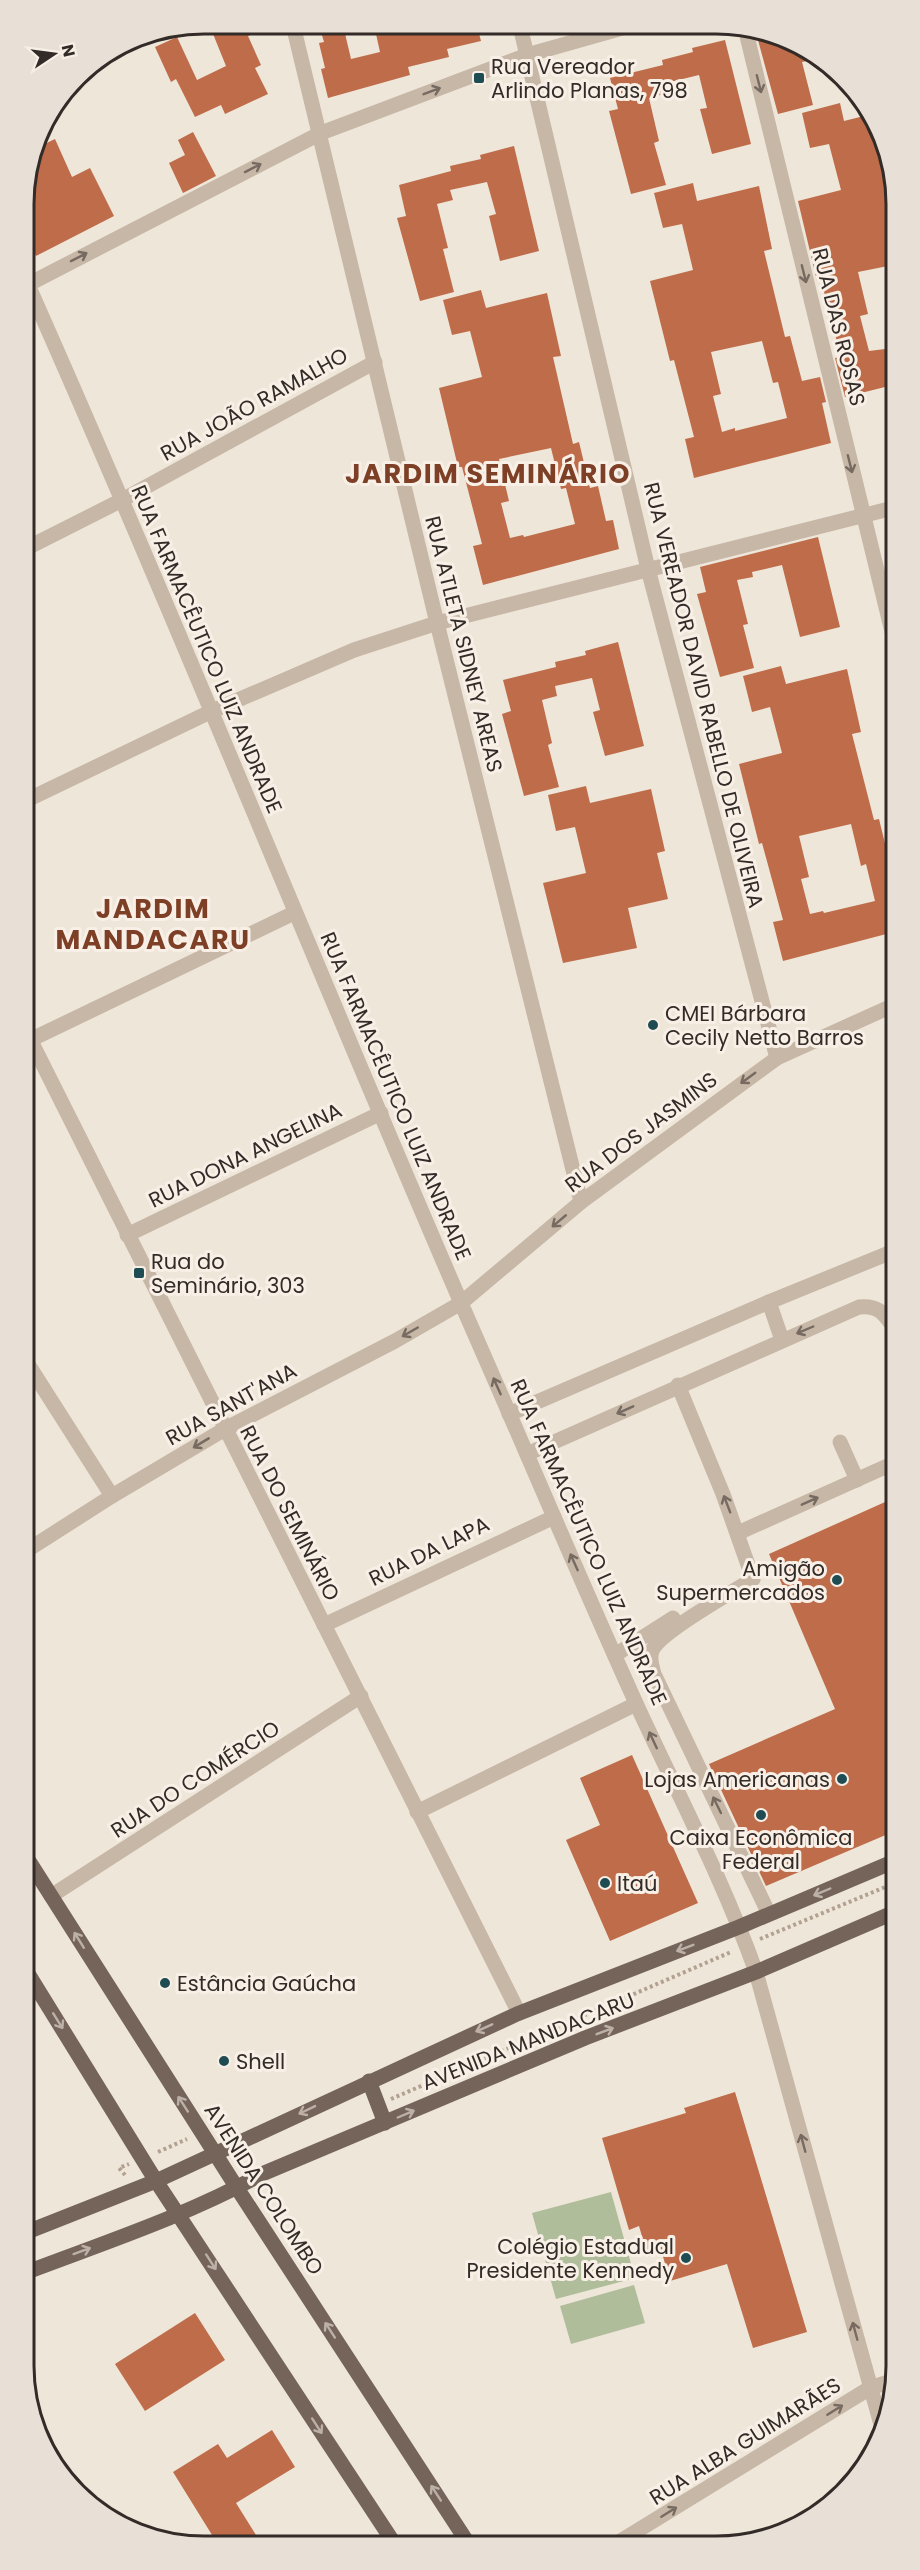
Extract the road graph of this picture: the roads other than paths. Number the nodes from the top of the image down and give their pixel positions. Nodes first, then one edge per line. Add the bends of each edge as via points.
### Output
1 (296, 35) edge
2 (522, 35) edge
3 (598, 35) edge
4 (748, 38) edge
5 (527, 55) junction
6 (321, 133) junction
7 (35, 278) edge
8 (35, 303) edge
9 (375, 362) junction
10 (122, 500) junction
11 (886, 510) edge
12 (862, 515) junction
13 (35, 544) edge
14 (648, 569) junction
15 (886, 608) edge
16 (437, 623) junction
17 (210, 712) junction
18 (35, 796) edge
19 (294, 913) junction
20 (886, 1009) edge
21 (35, 1033) edge
22 (35, 1049) edge
23 (777, 1058) junction
24 (381, 1113) junction
25 (582, 1203) junction
26 (127, 1235) junction
27 (886, 1254) edge
28 (769, 1302) junction
29 (461, 1303) junction
30 (885, 1314) edge
31 (783, 1340) junction
32 (34, 1374) edge
33 (678, 1385) junction
34 (509, 1414) junction
35 (225, 1430) junction
36 (840, 1442) dead end
37 (527, 1454) junction
38 (885, 1467) edge
39 (857, 1480) junction
40 (112, 1496) junction
41 (554, 1517) junction
42 (738, 1533) junction
43 (34, 1546) edge
44 (750, 1569) junction
45 (324, 1625) junction
46 (615, 1655) junction
47 (361, 1696) junction
48 (636, 1704) junction
49 (417, 1812) junction
50 (885, 1865) edge
51 (34, 1869) edge
52 (51, 1896) junction
53 (769, 1914) junction
54 (885, 1916) edge
55 (739, 1927) junction
56 (756, 1972) junction
57 (34, 1984) edge
58 (519, 2013) junction
59 (369, 2080) junction
60 (385, 2123) junction
61 (216, 2153) junction
62 (156, 2181) junction
63 (237, 2188) junction
64 (179, 2213) junction
65 (34, 2229) edge
66 (34, 2269) edge
67 (884, 2383) edge
68 (870, 2388) junction
69 (878, 2415) edge
70 (390, 2536) edge
71 (464, 2536) edge
72 (629, 2536) edge

1 - 6 street, RUA ATLETA SIDNEY AREAS
2 - 5 street, RUA VEREADOR DAVID RABELLO DE OLIVEIRA
3 - 5 street
4 -> 12 street, RUA DAS ROSAS
6 -> 5 street
5 - 14 street, RUA VEREADOR DAVID RABELLO DE OLIVEIRA
7 -> 6 street
6 - 9 street, RUA ATLETA SIDNEY AREAS
8 - 10 street, RUA FARMACÊUTICO LUIZ ANDRADE
9 - 10 street, RUA JOÃO RAMALHO
9 - 16 street, RUA ATLETA SIDNEY AREAS
10 - 13 street, RUA JOÃO RAMALHO
10 - 17 street, RUA FARMACÊUTICO LUIZ ANDRADE
11 - 12 street
12 - 14 street
12 - 15 street, RUA DAS ROSAS
14 - 16 street
14 - 23 street, RUA VEREADOR DAVID RABELLO DE OLIVEIRA
16 - 17 street via 354,650
16 - 25 street, RUA ATLETA SIDNEY AREAS
17 - 18 street
17 - 19 street, RUA FARMACÊUTICO LUIZ ANDRADE
19 - 21 street
19 - 24 street, RUA FARMACÊUTICO LUIZ ANDRADE
20 - 23 street, RUA DOS JASMINS
22 - 26 street, RUA DO SEMINÁRIO
23 -> 25 street, RUA DOS JASMINS
24 - 26 street, RUA DONA ANGELINA
24 - 29 street, RUA FARMACÊUTICO LUIZ ANDRADE
25 -> 29 street, RUA DOS JASMINS
26 - 35 street, RUA DO SEMINÁRIO
27 - 28 street
28 - 31 street
28 - 34 street
34 -> 29 street, RUA FARMACÊUTICO LUIZ ANDRADE
29 -> 35 street, RUA SANT'ANA
30 -> 31 street via 872,1305 859,1307
31 - 33 street
32 - 40 street
33 -> 37 street
42 -> 33 street
34 - 37 street, RUA FARMACÊUTICO LUIZ ANDRADE
35 -> 40 street, RUA SANT'ANA
35 - 45 street, RUA DO SEMINÁRIO
36 - 39 street
37 - 41 street, RUA FARMACÊUTICO LUIZ ANDRADE
38 - 39 street
42 -> 39 street
40 - 43 street, RUA SANT'ANA
41 - 45 street, RUA DA LAPA
46 -> 41 street, RUA FARMACÊUTICO LUIZ ANDRADE
42 - 44 street
44 - 46 street
53 -> 44 street via 650,1662 652,1650 667,1634 753,1579
45 - 47 street, RUA DO SEMINÁRIO
46 - 48 street, RUA FARMACÊUTICO LUIZ ANDRADE
47 - 49 street, RUA DO SEMINÁRIO
47 - 52 street, RUA DO COMÉRCIO
48 - 49 street
55 -> 48 street, RUA FARMACÊUTICO LUIZ ANDRADE
49 - 58 street, RUA DO SEMINÁRIO
50 -> 53 main road, AVENIDA MANDACARU
51 - 52 main road, AVENIDA COLOMBO
61 -> 52 main road, AVENIDA COLOMBO
53 - 55 main road, AVENIDA MANDACARU
54 - 56 main road, AVENIDA MANDACARU
55 - 56 street, RUA FARMACÊUTICO LUIZ ANDRADE
55 -> 58 main road, AVENIDA MANDACARU
60 -> 56 main road, AVENIDA MANDACARU via 585,2038
68 -> 56 street, RUA FARMACÊUTICO LUIZ ANDRADE
57 -> 62 main road
58 -> 59 main road, AVENIDA MANDACARU
59 - 60 main road
59 -> 61 main road, AVENIDA MANDACARU
60 - 63 main road, AVENIDA MANDACARU
61 - 62 main road, AVENIDA MANDACARU
61 - 63 main road, AVENIDA COLOMBO
62 - 64 main road
62 - 65 main road, AVENIDA MANDACARU
63 - 64 main road, AVENIDA MANDACARU
71 -> 63 main road, AVENIDA COLOMBO
66 -> 64 main road, AVENIDA MANDACARU
64 -> 70 main road
67 - 68 street, RUA ALBA GUIMARÃES
68 - 69 street, RUA FARMACÊUTICO LUIZ ANDRADE
72 -> 68 street, RUA ALBA GUIMARÃES

